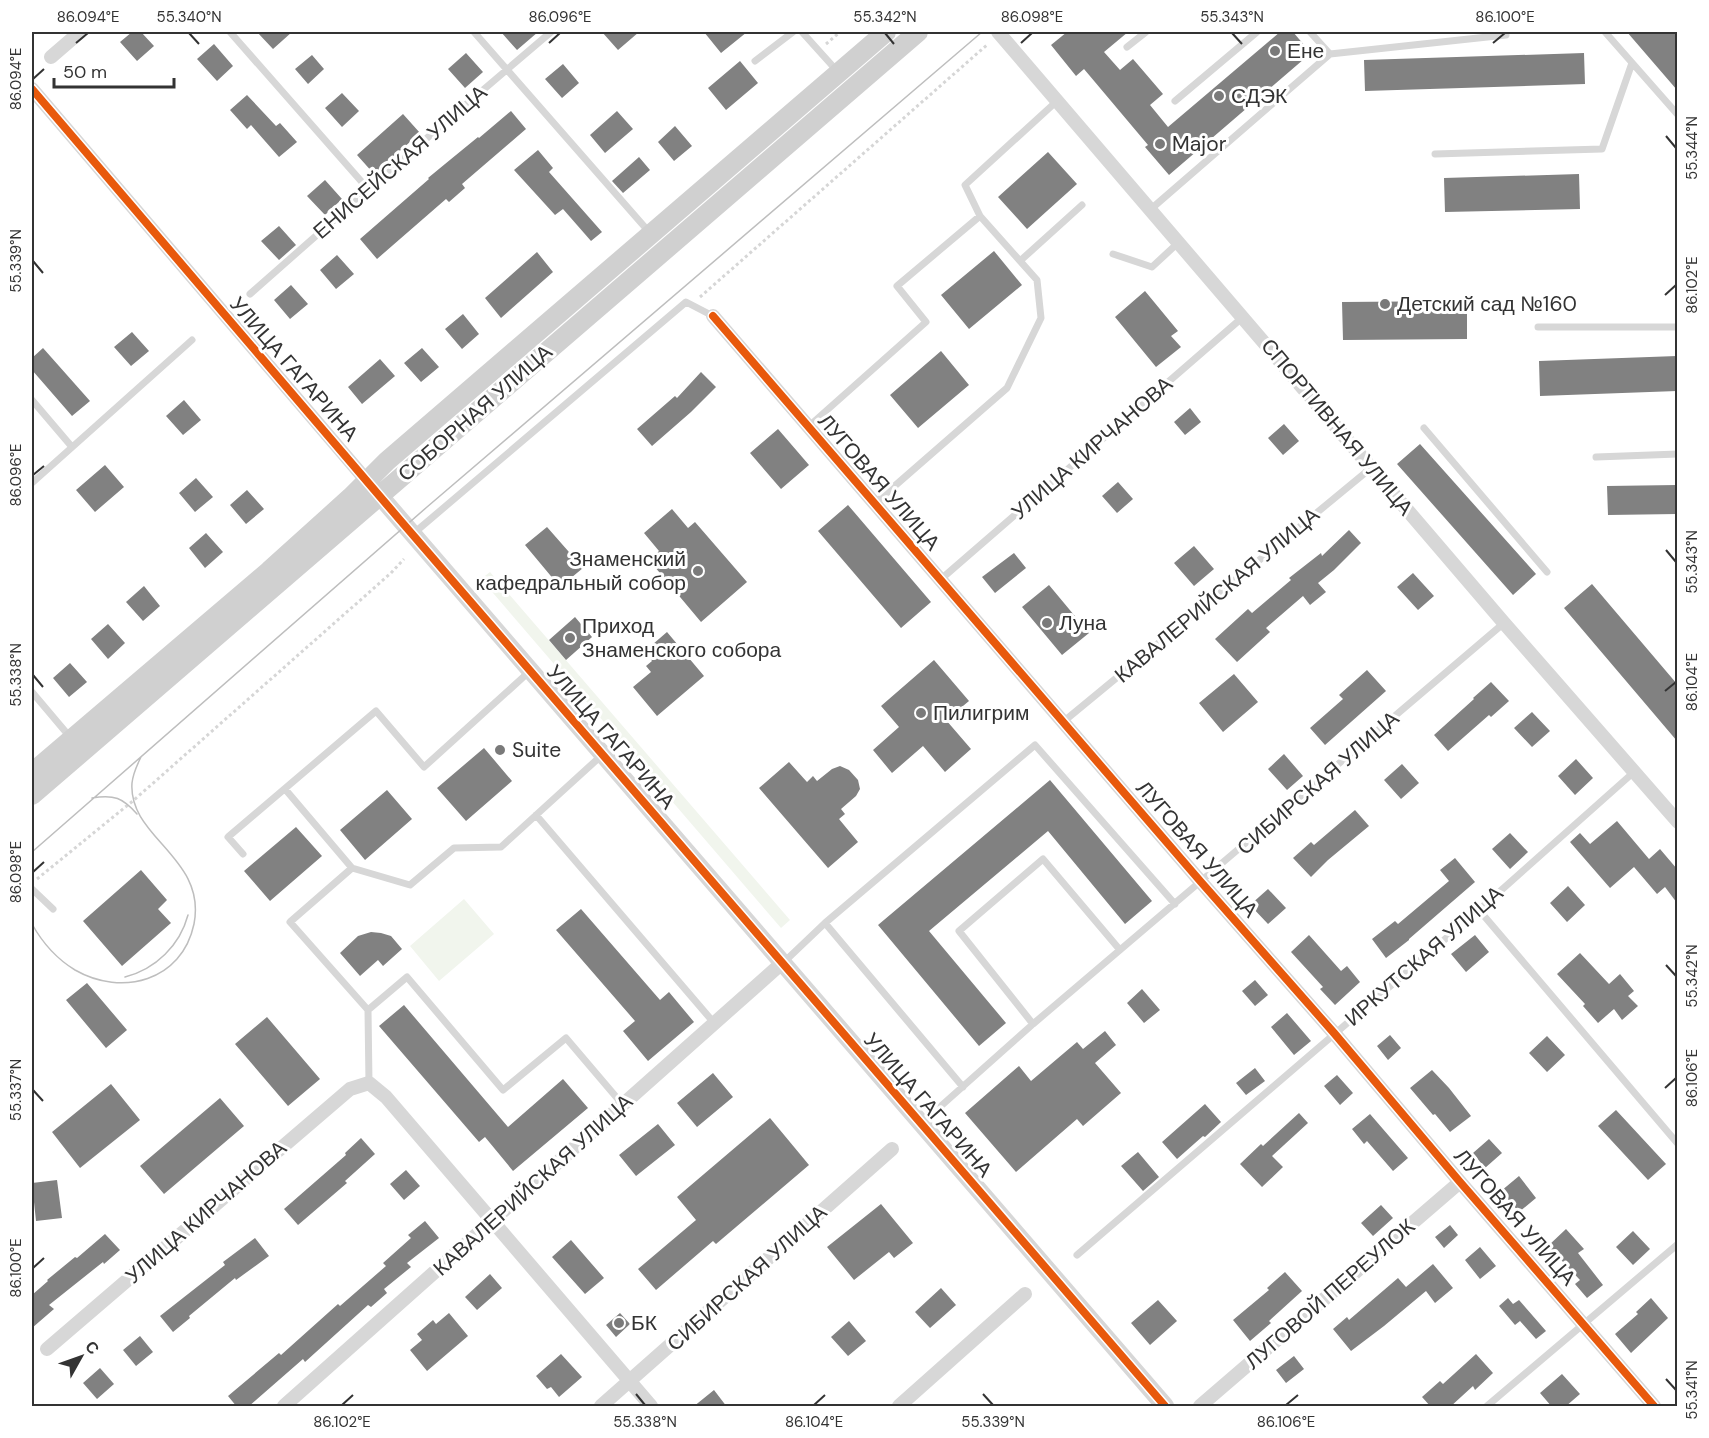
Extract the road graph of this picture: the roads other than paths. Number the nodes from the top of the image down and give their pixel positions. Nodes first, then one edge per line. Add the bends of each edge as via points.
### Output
1 (80, 32) edge
2 (230, 32) edge
3 (474, 32) edge
4 (551, 32) edge
5 (793, 32) edge
6 (802, 32) edge
7 (886, 32) edge
8 (918, 32) edge
9 (1146, 32) edge
10 (1257, 32) edge
11 (1310, 32) edge
12 (1605, 32) edge
13 (1506, 35) dead end
14 (995, 36) edge
15 (1127, 47) dead end
16 (1330, 54) junction
17 (51, 57) dead end
18 (755, 61) dead end
19 (1632, 63) junction
20 (507, 69) junction
21 (838, 72) junction
22 (32, 89) edge
23 (1057, 100) junction
24 (1175, 101) dead end
25 (1677, 115) edge
26 (1435, 154) dead end
27 (368, 189) junction
28 (1082, 205) dead end
29 (1151, 209) junction
30 (980, 216) junction
31 (651, 234) junction
32 (1179, 242) junction
33 (665, 249) junction
34 (1113, 254) dead end
35 (1020, 261) junction
36 (250, 294) dead end
37 (713, 315) joint
38 (1244, 317) junction
39 (1538, 327) dead end
40 (1677, 327) edge
41 (192, 340) dead end
42 (32, 400) edge
43 (808, 428) junction
44 (1424, 428) dead end
45 (72, 447) junction
46 (1677, 454) edge
47 (1596, 457) dead end
48 (1371, 468) junction
49 (32, 483) edge
50 (373, 489) junction
51 (874, 504) junction
52 (412, 534) junction
53 (1547, 572) dead end
54 (940, 580) junction
55 (1504, 623) junction
56 (530, 671) junction
57 (32, 692) edge
58 (1063, 722) junction
59 (77, 745) junction
60 (602, 754) junction
61 (1634, 772) junction
62 (32, 773) edge
63 (285, 789) junction
64 (32, 795) edge
65 (536, 815) junction
66 (1677, 822) edge
67 (243, 854) dead end
68 (352, 868) junction
69 (1201, 882) junction
70 (32, 889) edge
71 (1175, 904) junction
72 (53, 909) dead end
73 (1479, 910) junction
74 (825, 923) junction
75 (1120, 950) junction
76 (782, 963) junction
77 (368, 1010) junction
78 (715, 1024) junction
79 (1034, 1024) junction
80 (1334, 1033) junction
81 (369, 1083) junction
82 (963, 1087) junction
83 (623, 1105) junction
84 (940, 1106) dead end
85 (1677, 1144) edge
86 (892, 1149) dead end
87 (1460, 1182) junction
88 (493, 1222) junction
89 (1677, 1244) edge
90 (1077, 1256) dead end
91 (1025, 1294) dead end
92 (1584, 1325) junction
93 (47, 1349) dead end
94 (630, 1382) junction
95 (284, 1407) edge
96 (601, 1407) edge
97 (651, 1407) edge
98 (899, 1407) edge
99 (1165, 1407) edge
100 (1200, 1407) edge
101 (1487, 1407) edge
102 (1654, 1407) edge

1 - 17 street
2 - 27 lane
3 - 20 lane
4 - 20 lane, ЕНИСЕЙСКАЯ УЛИЦА
5 - 18 lane
6 - 21 lane
7 - 21 main road, СОБОРНАЯ УЛИЦА
8 - 33 main road, СОБОРНАЯ УЛИЦА
9 - 15 lane
10 - 24 lane
11 - 16 lane
12 - 19 lane
13 - 16 lane
14 - 23 street, СПОРТИВНАЯ УЛИЦА
16 - 29 lane
19 - 25 lane
19 - 26 lane via 1602,149
20 - 27 lane, ЕНИСЕЙСКАЯ УЛИЦА
20 - 31 lane
21 - 31 main road, СОБОРНАЯ УЛИЦА
22 - 50 street, УЛИЦА ГАГАРИНА
23 - 29 street, СПОРТИВНАЯ УЛИЦА
23 - 30 lane via 965,185
27 - 36 lane, ЕНИСЕЙСКАЯ УЛИЦА
28 - 35 lane
29 - 32 street, СПОРТИВНАЯ УЛИЦА
30 - 35 lane
30 - 43 lane via 897,286 926,322
31 - 33 street
31 - 50 main road, СОБОРНАЯ УЛИЦА via 387,461
32 - 34 lane via 1152,267
32 - 38 street, СПОРТИВНАЯ УЛИЦА
33 - 50 main road, СОБОРНАЯ УЛИЦА
35 - 51 lane via 1037,280 1041,318 1007,388
37 - 43 street, ЛУГОВАЯ УЛИЦА
37 - 52 lane via 686,302
38 - 48 street, СПОРТИВНАЯ УЛИЦА
38 - 54 lane, УЛИЦА КИРЧАНОВА
39 - 40 lane
41 - 45 lane
42 - 45 lane
43 - 51 street, ЛУГОВАЯ УЛИЦА
44 - 53 lane
45 - 49 lane
46 - 47 lane
48 - 55 street, СПОРТИВНАЯ УЛИЦА
48 - 58 lane, КАВАЛЕРИЙСКАЯ УЛИЦА
50 - 52 street, УЛИЦА ГАГАРИНА
50 - 59 main road, СОБОРНАЯ УЛИЦА
51 - 54 street, ЛУГОВАЯ УЛИЦА
52 - 56 street, УЛИЦА ГАГАРИНА
54 - 58 street, ЛУГОВАЯ УЛИЦА
55 - 61 street, СПОРТИВНАЯ УЛИЦА
55 - 69 lane, СИБИРСКАЯ УЛИЦА
56 - 60 street, УЛИЦА ГАГАРИНА
56 - 63 lane via 424,767 376,711
57 - 59 lane
58 - 69 street, ЛУГОВАЯ УЛИЦА
59 - 62 main road, СОБОРНАЯ УЛИЦА
59 - 64 main road, СОБОРНАЯ УЛИЦА
60 - 65 lane
60 - 76 street, УЛИЦА ГАГАРИНА
61 - 66 street, СПОРТИВНАЯ УЛИЦА
61 - 73 lane, ИРКУТСКАЯ УЛИЦА
63 - 67 lane via 228,837
63 - 68 lane
65 - 68 lane via 501,847 454,848 410,885
65 - 78 lane
68 - 77 lane via 290,922
69 - 71 lane, СИБИРСКАЯ УЛИЦА
69 - 80 street, ЛУГОВАЯ УЛИЦА
70 - 72 lane
71 - 74 lane via 1035,744
71 - 75 lane, СИБИРСКАЯ УЛИЦА
73 - 80 lane, ИРКУТСКАЯ УЛИЦА
73 - 85 lane
74 - 76 lane
74 - 82 lane
75 - 79 lane, СИБИРСКАЯ УЛИЦА
75 - 79 lane via 1043,859 959,931
76 - 78 street, КАВАЛЕРИЙСКАЯ УЛИЦА
76 - 99 street, УЛИЦА ГАГАРИНА
77 - 81 lane
77 - 83 lane via 407,977 503,1090 566,1038
78 - 83 street, КАВАЛЕРИЙСКАЯ УЛИЦА
79 - 82 lane, СИБИРСКАЯ УЛИЦА
80 - 87 street, ЛУГОВАЯ УЛИЦА
80 - 90 lane, ИРКУТСКАЯ УЛИЦА
81 - 88 street via 386,1097
81 - 93 street, УЛИЦА КИРЧАНОВА via 350,1089
82 - 84 lane, СИБИРСКАЯ УЛИЦА
83 - 88 street, КАВАЛЕРИЙСКАЯ УЛИЦА
86 - 94 street, СИБИРСКАЯ УЛИЦА
87 - 92 street, ЛУГОВАЯ УЛИЦА
87 - 100 street, ЛУГОВОЙ ПЕРЕУЛОК
88 - 94 street
88 - 95 street, КАВАЛЕРИЙСКАЯ УЛИЦА
89 - 92 lane
91 - 98 street
92 - 101 lane
92 - 102 street, ЛУГОВАЯ УЛИЦА
94 - 96 street, СИБИРСКАЯ УЛИЦА
94 - 97 street

